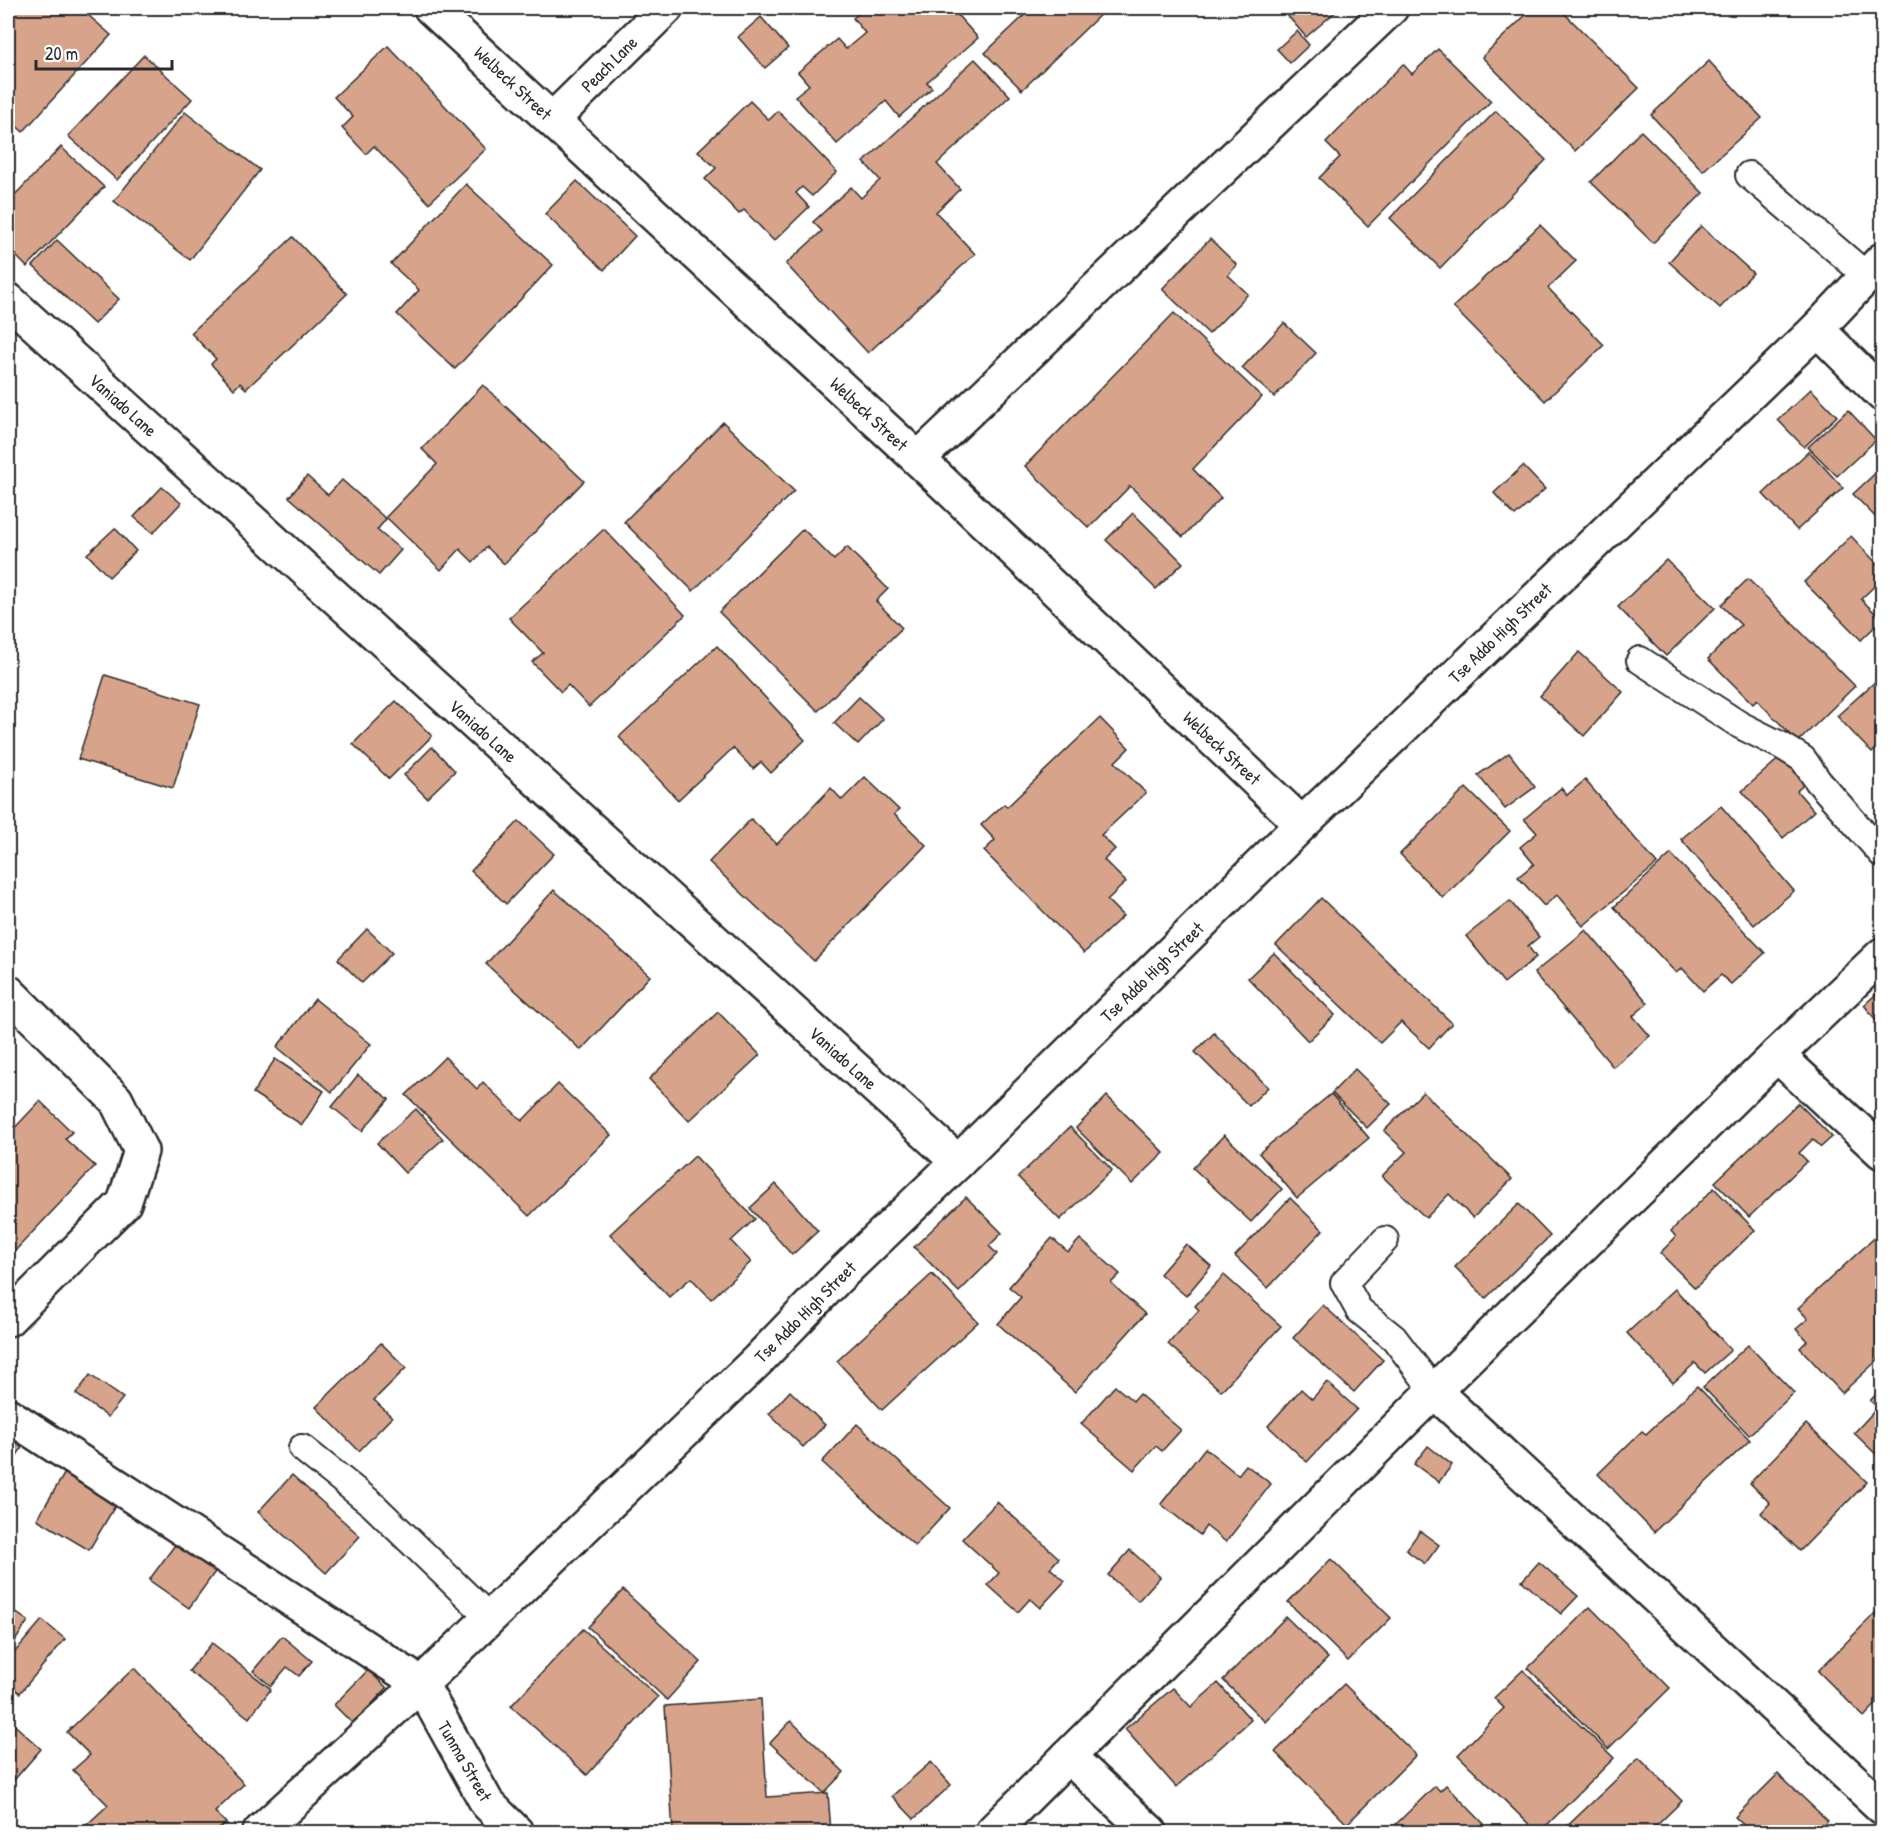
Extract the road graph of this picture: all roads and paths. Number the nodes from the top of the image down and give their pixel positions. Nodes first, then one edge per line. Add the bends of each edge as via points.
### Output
1 (431, 8) edge
2 (666, 8) edge
3 (1391, 8) edge
4 (552, 120) junction
5 (1749, 175) dead end
6 (1874, 268) edge
7 (8, 300) edge
8 (1817, 329) junction
9 (1882, 394) edge
10 (918, 459) junction
11 (1640, 660) dead end
12 (1302, 824) junction
13 (1882, 854) edge
14 (1882, 955) edge
15 (8, 992) edge
16 (1777, 1055) junction
17 (1882, 1152) edge
18 (958, 1162) junction
19 (1385, 1239) dead end
20 (8, 1319) edge
21 (1434, 1390) junction
22 (8, 1415) edge
23 (302, 1448) dead end
24 (490, 1618) junction
25 (421, 1684) junction
26 (1068, 1756) junction
27 (1882, 1807) edge
28 (260, 1833) edge
29 (516, 1833) edge
30 (992, 1833) edge
31 (1150, 1833) edge

1 - 4 street, Welbeck Street
2 - 4 street, Peach Lane
3 - 10 street
4 - 10 street, Welbeck Street
5 - 6 lane
6 - 8 street, Tse Addo High Street
7 - 18 street, Vaniado Lane
8 - 9 street
8 - 12 street, Tse Addo High Street
10 - 12 street, Welbeck Street
11 - 13 lane via 1740,725 1803,759
12 - 18 street, Tse Addo High Street
14 - 16 street
15 - 20 street via 116,1100 141,1151 124,1203
16 - 17 street
16 - 21 street
18 - 24 street, Tse Addo High Street
19 - 21 lane via 1344,1283 1359,1310 1394,1338
21 - 26 street
21 - 27 street
22 - 25 street
23 - 24 lane via 372,1504
24 - 25 street, Tse Addo High Street
25 - 28 street, Tse Addo High Street
25 - 29 street, Tunma Street via 487,1803
26 - 30 street
26 - 31 street

